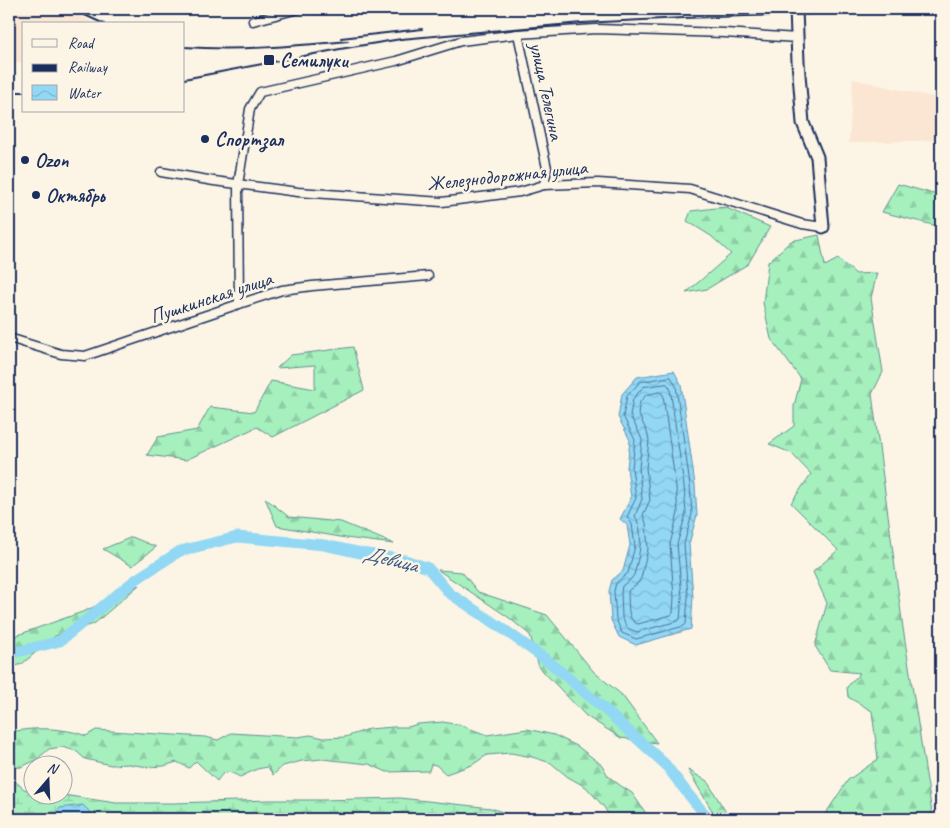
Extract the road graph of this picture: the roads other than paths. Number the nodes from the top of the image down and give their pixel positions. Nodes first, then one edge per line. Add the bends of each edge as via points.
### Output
1 (298, 9) edge
2 (319, 9) edge
3 (324, 9) edge
4 (796, 9) edge
5 (253, 21) dead end
6 (518, 34) junction
7 (797, 38) junction
8 (161, 172) dead end
9 (238, 185) junction
10 (544, 185) junction
11 (822, 227) joint
12 (428, 276) dead end
13 (239, 304) junction
14 (9, 338) edge

1 - 5 street
2 - 3 street
4 - 7 street
6 - 7 street, улица Телегина via 596,29
6 - 9 street, улица Телегина via 461,41 396,61 260,92 250,109
6 - 10 street, улица Телегина via 547,168
7 - 11 street via 803,123 817,157
8 - 9 street, Железнодорожная улица
9 - 10 street, Железнодорожная улица via 442,202 520,192
9 - 13 street, улица Телегина
10 - 11 street, Железнодорожная улица via 598,183 690,189 802,224
12 - 13 street, Пушкинская улица via 282,290
13 - 14 street, Пушкинская улица via 85,356 61,354

